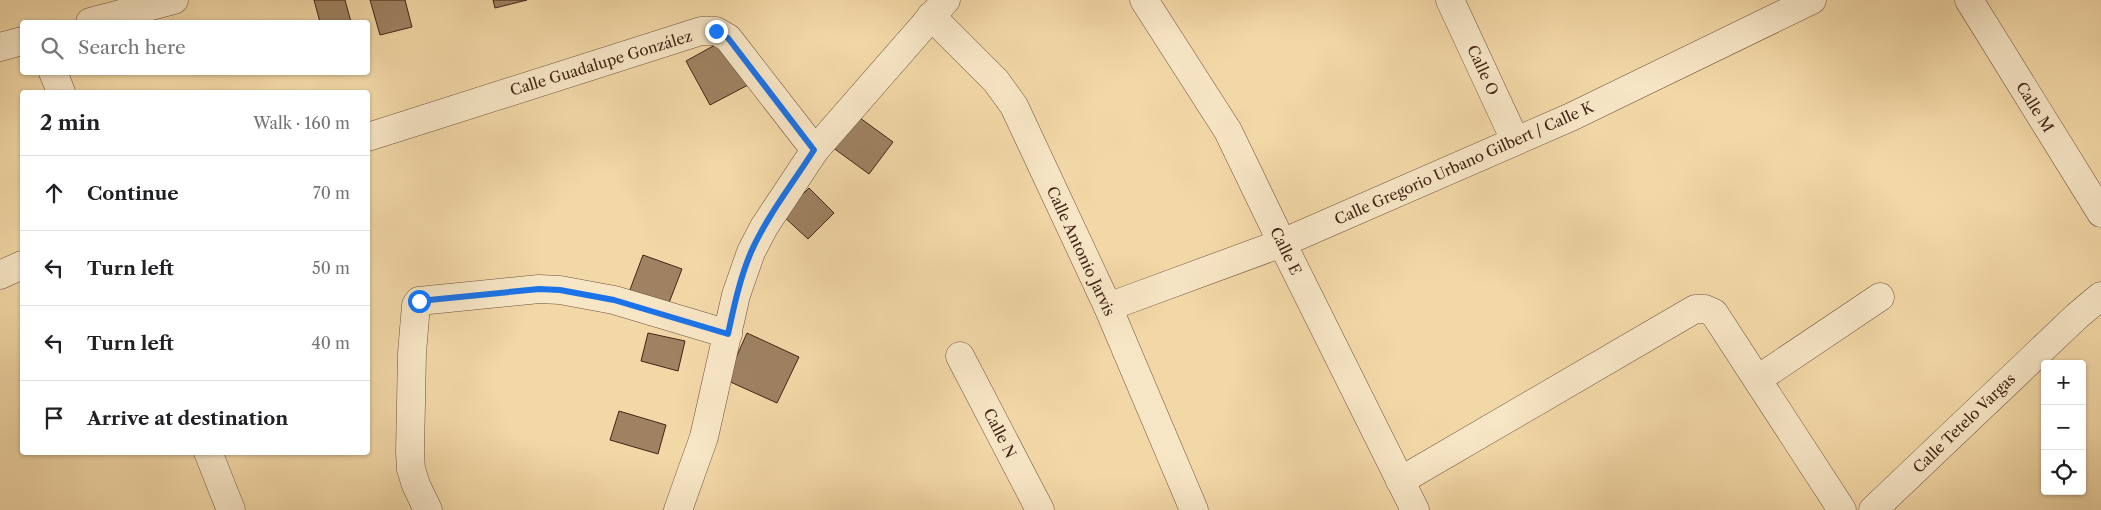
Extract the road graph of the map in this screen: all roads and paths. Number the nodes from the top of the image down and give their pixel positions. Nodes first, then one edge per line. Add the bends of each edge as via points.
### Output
1 (174, 0) edge
2 (1144, 0) edge
3 (1450, 0) edge
4 (1812, 0) edge
5 (1969, 0) edge
6 (939, 8) edge
7 (98, 20) edge
8 (20, 42) edge
9 (0, 47) edge
10 (54, 75) edge
11 (60, 90) edge
12 (370, 136) edge
13 (1515, 140) junction
14 (814, 150) junction
15 (2101, 213) edge
16 (1282, 243) junction
17 (20, 267) edge
18 (0, 275) edge
19 (1880, 296) dead end
20 (2101, 296) edge
21 (1108, 307) junction
22 (728, 334) junction
23 (960, 356) dead end
24 (1758, 378) junction
25 (209, 455) edge
26 (1400, 481) junction
27 (231, 510) edge
28 (428, 510) edge
29 (678, 510) edge
30 (1040, 510) edge
31 (1194, 510) edge
32 (1415, 510) edge
33 (1842, 510) edge
34 (1873, 510) edge

1 - 7 street
2 - 16 street, Calle E via 1228,131
3 - 13 street, Calle O
4 - 13 street, Calle Gregorio Urbano Gilbert / Calle K via 1571,117
5 - 15 street, Calle M
6 - 14 street
6 - 21 street, Calle Antonio Jarvis via 1006,92
8 - 9 street
10 - 11 street
12 - 14 street, Calle Guadalupe González via 701,31 716,31 728,38
13 - 16 street, Calle Gregorio Urbano Gilbert / Calle K
14 - 22 street via 751,252 736,295
16 - 21 street, Calle Gregorio Urbano Gilbert / Calle K
16 - 26 street, Calle E
17 - 18 street
19 - 24 street
20 - 34 street, Calle Tetelo Vargas
21 - 31 street, Calle Antonio Jarvis
22 - 28 street via 614,300 560,290 539,289 419,301 412,353 410,452 411,469
22 - 29 street via 704,437
23 - 30 street, Calle N
24 - 26 street via 1714,313 1695,309
24 - 33 street
25 - 27 street
26 - 32 street, Calle E

